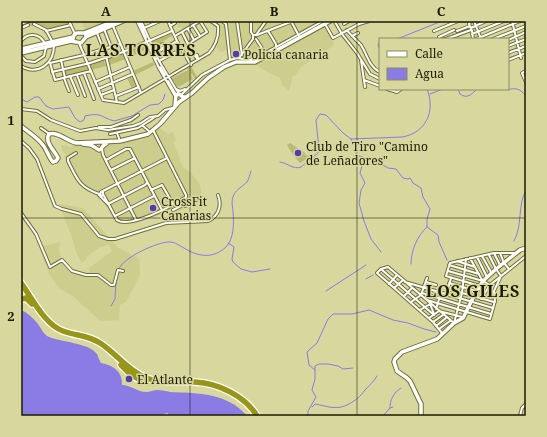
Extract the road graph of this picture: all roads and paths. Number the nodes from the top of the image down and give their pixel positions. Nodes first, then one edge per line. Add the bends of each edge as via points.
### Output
1 (28, 21) edge
2 (69, 21) edge
3 (114, 21) edge
4 (119, 21) edge
5 (123, 21) edge
6 (139, 21) edge
7 (160, 21) edge
8 (168, 21) edge
9 (174, 21) edge
10 (200, 21) edge
11 (212, 21) edge
12 (228, 21) edge
13 (237, 21) edge
14 (251, 21) edge
15 (266, 21) edge
16 (292, 21) edge
17 (330, 21) edge
18 (349, 21) edge
19 (458, 21) edge
20 (486, 21) edge
21 (504, 21) edge
22 (520, 21) edge
23 (24, 22) edge
24 (223, 22) edge
25 (324, 22) edge
26 (335, 22) edge
27 (367, 22) edge
28 (512, 23) edge
29 (28, 24) dead end
30 (34, 24) dead end
31 (344, 24) dead end
32 (71, 25) junction
33 (112, 25) junction
34 (193, 25) junction
35 (471, 25) edge
36 (476, 25) junction
37 (21, 26) edge
38 (170, 26) junction
39 (526, 26) edge
40 (144, 28) junction
41 (104, 29) junction
42 (187, 29) junction
43 (347, 30) junction
44 (514, 30) junction
45 (46, 31) junction
46 (172, 31) junction
47 (259, 31) junction
48 (268, 31) junction
49 (434, 31) dead end
50 (97, 32) junction
51 (182, 32) junction
52 (478, 32) junction
53 (526, 32) edge
54 (358, 33) dead end
55 (261, 34) junction
56 (342, 34) junction
57 (472, 34) junction
58 (253, 35) junction
59 (257, 35) junction
60 (83, 36) junction
61 (175, 36) junction
62 (200, 36) junction
63 (299, 36) junction
64 (352, 36) junction
65 (516, 36) junction
66 (146, 38) dead end
67 (439, 38) edge
68 (448, 38) edge
69 (474, 38) edge
70 (481, 38) edge
71 (495, 38) edge
72 (75, 39) junction
73 (255, 39) junction
74 (526, 39) edge
75 (194, 40) junction
76 (509, 40) edge
77 (21, 41) edge
78 (149, 41) junction
79 (177, 41) junction
80 (146, 42) junction
81 (517, 43) junction
82 (53, 44) junction
83 (120, 44) junction
84 (359, 44) junction
85 (149, 45) dead end
86 (46, 46) junction
87 (509, 46) edge
88 (526, 46) edge
89 (110, 47) junction
90 (276, 48) junction
91 (103, 49) junction
92 (182, 49) junction
93 (519, 49) junction
94 (356, 50) junction
95 (21, 52) edge
96 (124, 52) junction
97 (155, 53) junction
98 (509, 53) edge
99 (526, 53) edge
100 (265, 54) junction
101 (84, 55) junction
102 (242, 55) junction
103 (520, 56) junction
104 (106, 57) junction
105 (240, 58) junction
106 (156, 59) dead end
107 (360, 59) junction
108 (61, 60) junction
109 (509, 60) edge
110 (159, 61) junction
111 (232, 61) junction
112 (49, 63) junction
113 (87, 63) junction
114 (191, 64) junction
115 (21, 66) edge
116 (130, 67) junction
117 (160, 67) dead end
118 (63, 69) junction
119 (375, 69) junction
120 (91, 71) junction
121 (379, 71) edge
122 (526, 71) edge
123 (52, 72) junction
124 (84, 73) junction
125 (77, 74) junction
126 (133, 74) junction
127 (370, 74) junction
128 (165, 75) dead end
129 (70, 76) junction
130 (110, 76) junction
131 (168, 77) junction
132 (64, 78) junction
133 (379, 78) edge
134 (525, 78) edge
135 (165, 79) junction
136 (364, 80) junction
137 (169, 81) junction
138 (95, 82) junction
139 (526, 82) edge
140 (112, 83) junction
141 (194, 83) junction
142 (379, 86) edge
143 (139, 87) junction
144 (365, 87) dead end
145 (98, 89) junction
146 (114, 90) junction
147 (390, 90) edge
148 (400, 90) edge
149 (69, 92) dead end
150 (141, 93) junction
151 (78, 95) dead end
152 (101, 95) junction
153 (85, 96) dead end
154 (116, 96) junction
155 (178, 97) junction
156 (94, 99) dead end
157 (117, 102) junction
158 (174, 107) junction
159 (21, 109) edge
160 (138, 115) dead end
161 (155, 117) junction
162 (21, 126) edge
163 (143, 126) junction
164 (41, 128) dead end
165 (99, 128) junction
166 (151, 131) junction
167 (117, 133) junction
168 (49, 134) junction
169 (110, 134) dead end
170 (21, 141) edge
171 (120, 141) junction
172 (76, 143) junction
173 (100, 146) junction
174 (76, 153) dead end
175 (135, 158) junction
176 (167, 158) junction
177 (106, 160) junction
178 (111, 170) junction
179 (142, 172) junction
180 (147, 182) junction
181 (118, 184) junction
182 (151, 190) junction
183 (101, 194) junction
184 (218, 195) dead end
185 (124, 196) junction
186 (154, 196) junction
187 (180, 200) junction
188 (108, 204) junction
189 (172, 204) junction
190 (183, 204) junction
191 (189, 204) dead end
192 (130, 208) junction
193 (162, 210) junction
194 (173, 210) dead end
195 (21, 213) edge
196 (115, 216) junction
197 (136, 220) junction
198 (525, 248) edge
199 (494, 253) junction
200 (500, 253) junction
201 (516, 253) junction
202 (488, 254) junction
203 (526, 254) edge
204 (482, 256) junction
205 (477, 257) junction
206 (470, 258) junction
207 (466, 259) junction
208 (456, 261) junction
209 (450, 264) junction
210 (466, 264) junction
211 (502, 264) junction
212 (475, 267) junction
213 (381, 269) junction
214 (496, 269) junction
215 (509, 269) junction
216 (465, 270) junction
217 (123, 271) dead end
218 (448, 271) junction
219 (491, 273) junction
220 (387, 274) junction
221 (478, 274) junction
222 (397, 276) junction
223 (464, 276) junction
224 (501, 276) junction
225 (487, 277) junction
226 (427, 278) dead end
227 (451, 278) junction
228 (383, 279) junction
229 (393, 280) junction
230 (403, 281) junction
231 (483, 281) junction
232 (426, 282) junction
233 (464, 282) junction
234 (21, 283) edge
235 (449, 283) junction
236 (389, 284) junction
237 (398, 284) junction
238 (436, 285) dead end
239 (490, 285) junction
240 (480, 286) junction
241 (424, 287) junction
242 (21, 288) edge
243 (394, 288) junction
244 (412, 288) junction
245 (463, 288) junction
246 (476, 291) junction
247 (408, 292) junction
248 (422, 292) junction
249 (441, 293) junction
250 (462, 293) junction
251 (404, 296) junction
252 (421, 296) junction
253 (474, 296) junction
254 (439, 298) junction
255 (482, 298) junction
256 (21, 299) edge
257 (416, 299) junction
258 (461, 299) junction
259 (426, 300) junction
260 (411, 302) junction
261 (472, 302) junction
262 (494, 302) junction
263 (430, 304) junction
264 (438, 304) junction
265 (459, 304) junction
266 (33, 305) junction
267 (425, 307) junction
268 (469, 307) junction
269 (493, 308) junction
270 (436, 309) junction
271 (420, 310) junction
272 (457, 310) junction
273 (439, 311) junction
274 (467, 312) junction
275 (491, 314) junction
276 (434, 315) junction
277 (443, 315) junction
278 (456, 315) junction
279 (429, 318) junction
280 (446, 318) junction
281 (463, 318) junction
282 (433, 322) junction
283 (452, 322) junction
284 (436, 326) junction
285 (439, 329) junction
286 (61, 331) junction
287 (82, 333) dead end
288 (443, 334) junction
289 (118, 354) dead end
290 (121, 365) junction
291 (140, 377) junction
292 (149, 383) dead end
293 (178, 385) junction
294 (526, 404) edge
295 (253, 416) edge
296 (257, 416) edge
297 (421, 416) edge
298 (520, 416) edge

1 - 23 street
2 - 32 street
3 - 60 street
4 - 60 street
5 - 33 street
6 - 40 street
6 - 66 street
6 - 80 street
7 - 40 street
8 - 38 street
9 - 38 street via 175,23
10 - 34 street
10 - 62 street via 207,32
11 - 114 street via 218,26 217,39 211,51
12 - 24 street
13 - 102 street
14 - 58 street
15 - 47 street
16 - 48 street
16 - 63 street
17 - 25 street
18 - 31 street
19 - 49 street
20 - 36 street
21 - 52 street
22 - 28 street
23 - 37 street
24 - 111 street via 226,24
25 - 56 street via 333,38
25 - 63 street
25 - 63 street via 307,34
26 - 56 street
27 - 43 street
28 - 44 street
28 - 70 street
29 - 37 street
30 - 45 street
32 - 45 street
32 - 72 street
33 - 41 street
33 - 83 street
34 - 42 street
34 - 62 street
35 - 36 street
35 - 36 street
35 - 57 street
35 - 67 street
35 - 68 street
36 - 52 street
38 - 46 street
39 - 44 street
40 - 78 street
41 - 50 street
41 - 89 street
42 - 51 street
42 - 75 street
43 - 56 street
43 - 64 street
44 - 65 street
44 - 71 street
45 - 82 street
46 - 61 street
46 - 78 street
47 - 55 street
47 - 59 street
48 - 55 street
48 - 90 street
50 - 60 street
50 - 91 street
51 - 61 street
51 - 75 street via 188,44
52 - 57 street
52 - 70 street
53 - 65 street
54 - 64 street
55 - 59 street
56 - 94 street
57 - 69 street
58 - 59 street
58 - 73 street
59 - 73 street
60 - 72 street via 78,33
60 - 72 street via 82,42
61 - 79 street
62 - 75 street
63 - 90 street
63 - 111 street via 255,62
64 - 84 street
65 - 76 street
65 - 81 street
72 - 82 street
72 - 95 street
72 - 101 street
73 - 100 street
73 - 102 street
74 - 81 street
77 - 86 street via 35,35 41,38
78 - 80 street
78 - 97 street
79 - 92 street
79 - 97 street
80 - 96 street
80 - 135 street
81 - 87 street
81 - 93 street
82 - 86 street
82 - 112 street
83 - 89 street
83 - 96 street
84 - 94 street
84 - 119 street
85 - 106 street
86 - 95 street
86 - 95 street via 44,56 36,62 28,61
88 - 93 street
89 - 91 street
90 - 100 street
91 - 101 street
91 - 104 street
92 - 110 street
92 - 114 street
93 - 98 street
93 - 103 street
94 - 107 street
96 - 104 street
96 - 116 street
97 - 110 street
99 - 103 street
100 - 105 street via 254,59
101 - 108 street
101 - 113 street
102 - 105 street
103 - 109 street
104 - 113 street
104 - 130 street
105 - 111 street
107 - 127 street
107 - 136 street
108 - 112 street
108 - 118 street
110 - 131 street
111 - 141 street via 202,75
111 - 155 street via 211,75 187,97
112 - 115 street via 36,70
112 - 123 street
113 - 118 street
113 - 120 street
114 - 131 street
116 - 126 street
116 - 130 street
117 - 128 street
118 - 123 street
118 - 132 street
119 - 121 street
119 - 127 street
120 - 124 street
120 - 138 street
122 - 134 street via 522,73
123 - 132 street via 54,80
124 - 125 street
124 - 156 street
125 - 129 street
125 - 153 street
126 - 140 street
126 - 143 street
127 - 133 street
129 - 132 street
129 - 151 street
130 - 138 street
130 - 140 street
131 - 135 street
131 - 137 street
132 - 149 street
134 - 139 street
135 - 150 street
135 - 155 street
136 - 142 street
136 - 144 street
137 - 141 street via 180,91
137 - 155 street
138 - 145 street
140 - 145 street
140 - 146 street
141 - 155 street
143 - 150 street
143 - 154 street
145 - 152 street
146 - 152 street
146 - 154 street
147 - 148 street
150 - 157 street via 124,103
152 - 157 street via 103,100
154 - 157 street
155 - 158 street
158 - 161 street
158 - 166 street
159 - 165 street via 37,111 77,131
160 - 165 street via 111,127
161 - 163 street
161 - 165 street via 133,126 108,130
162 - 168 street via 42,143 51,161 55,162 58,158 48,142
163 - 166 street
163 - 167 street
164 - 168 street
166 - 171 street
166 - 176 street
167 - 169 street
167 - 171 street
168 - 172 street via 56,134
170 - 184 street via 37,159 55,206 81,214 99,236 105,239 115,239 166,223 208,221 214,218 219,210
171 - 173 street
172 - 173 street
172 - 173 street
173 - 177 street
174 - 183 street via 68,158 68,161 78,181
175 - 177 street via 130,149 126,149
175 - 178 street
175 - 179 street
176 - 179 street
176 - 187 street via 186,195
177 - 178 street
178 - 181 street
179 - 180 street
179 - 181 street
180 - 182 street
180 - 185 street
181 - 183 street
181 - 185 street
182 - 186 street
182 - 189 street via 162,185
183 - 188 street
185 - 188 street
185 - 192 street
186 - 192 street
186 - 193 street
187 - 189 street
187 - 190 street
188 - 196 street
189 - 193 street
190 - 191 street
190 - 194 street
192 - 196 street
192 - 197 street
193 - 197 street
195 - 217 street via 36,234 50,267 62,260 72,271 98,275 111,285 114,284 118,270
196 - 197 street via 120,222
198 - 201 street
198 - 203 street
199 - 200 street
199 - 202 street
199 - 211 street
200 - 201 street
200 - 211 street
201 - 211 street
202 - 204 street
202 - 214 street
203 - 215 street
204 - 205 street
204 - 219 street
205 - 206 street
205 - 225 street
206 - 207 street
206 - 212 street
207 - 208 street
207 - 210 street
208 - 209 street
208 - 210 street
209 - 216 street
209 - 218 street
210 - 212 street
210 - 216 street
211 - 214 street
211 - 215 street
212 - 221 street
213 - 220 street
213 - 222 street via 388,267
213 - 228 street via 378,273
214 - 219 street
214 - 224 street
215 - 224 street
216 - 221 street
216 - 223 street
218 - 223 street
218 - 227 street via 446,276
219 - 225 street
220 - 228 street
220 - 229 street
221 - 231 street
222 - 229 street
222 - 230 street
223 - 231 street
223 - 233 street
224 - 239 street
224 - 262 street via 494,291
225 - 231 street
226 - 232 street
227 - 233 street
227 - 235 street
228 - 236 street
229 - 236 street
229 - 237 street
230 - 237 street
230 - 241 street
230 - 244 street
231 - 239 street
231 - 240 street
232 - 238 street
232 - 241 street
233 - 240 street
233 - 245 street
234 - 286 highway via 50,323
235 - 245 street
235 - 250 street via 448,289
236 - 243 street
237 - 243 street
237 - 247 street
239 - 255 street
240 - 246 street
241 - 248 street
241 - 249 street
242 - 256 highway
242 - 266 highway
243 - 251 street
244 - 247 street
244 - 252 street
245 - 246 street
245 - 250 street
246 - 253 street
247 - 251 street
247 - 257 street
248 - 252 street
248 - 254 street
249 - 254 street
249 - 258 street
250 - 253 street
250 - 258 street
251 - 260 street
252 - 257 street
252 - 259 street
253 - 255 street
253 - 261 street
254 - 264 street
254 - 265 street
255 - 262 street
256 - 266 highway via 26,298
257 - 260 street
257 - 267 street
258 - 261 street
258 - 265 street
259 - 263 street
259 - 264 street
260 - 271 street
261 - 268 street
261 - 269 street
262 - 269 street
263 - 267 street
263 - 270 street
263 - 276 street
264 - 270 street
264 - 272 street
265 - 268 street
265 - 272 street
266 - 290 highway via 54,331 95,343
267 - 271 street
267 - 276 street
268 - 274 street
268 - 275 street
269 - 275 street
270 - 273 street
271 - 279 street
272 - 274 street
272 - 278 street
273 - 276 street
273 - 277 street
273 - 278 street
274 - 275 street via 490,319
274 - 281 street
276 - 279 street
277 - 280 street
277 - 282 street
278 - 281 street
278 - 283 street
279 - 282 street
280 - 283 street
280 - 284 street
281 - 283 street
282 - 284 street
283 - 285 street
283 - 288 street
284 - 285 street
285 - 288 street
286 - 287 highway
286 - 291 highway via 96,340
288 - 297 street via 431,342 402,352 394,362 397,371 410,381 421,404
289 - 291 highway
290 - 291 highway via 130,374
290 - 293 highway via 148,381
291 - 296 highway via 162,382 196,382 212,385 242,399
292 - 293 highway
293 - 295 highway via 202,386 225,394 240,402
294 - 298 street

